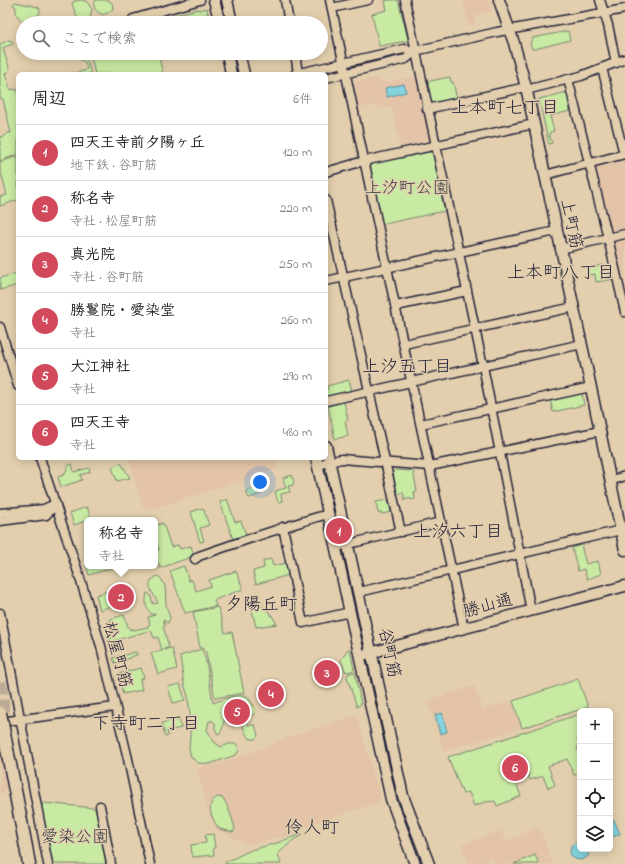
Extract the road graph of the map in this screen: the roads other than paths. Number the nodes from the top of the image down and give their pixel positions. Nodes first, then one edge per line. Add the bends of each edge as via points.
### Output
1 (200, 0) edge
2 (214, 0) edge
3 (219, 0) edge
4 (227, 0) edge
5 (230, 0) edge
6 (285, 0) edge
7 (368, 0) edge
8 (405, 0) edge
9 (499, 0) edge
10 (600, 0) edge
11 (331, 4) edge
12 (625, 9) edge
13 (604, 13) junction
14 (144, 16) edge
15 (219, 16) edge
16 (220, 16) edge
17 (231, 16) edge
18 (232, 16) edge
19 (288, 16) edge
20 (509, 30) junction
21 (415, 51) junction
22 (625, 59) edge
23 (228, 60) edge
24 (241, 60) edge
25 (296, 60) edge
26 (616, 62) junction
27 (342, 63) junction
28 (602, 68) junction
29 (231, 72) edge
30 (244, 72) edge
31 (297, 72) edge
32 (305, 72) edge
33 (345, 74) junction
34 (328, 78) edge
35 (568, 79) junction
36 (526, 89) junction
37 (428, 109) junction
38 (534, 124) junction
39 (436, 145) junction
40 (624, 154) edge
41 (364, 161) junction
42 (589, 163) junction
43 (328, 171) edge
44 (545, 175) junction
45 (328, 209) edge
46 (556, 231) junction
47 (625, 234) edge
48 (608, 238) junction
49 (560, 250) junction
50 (459, 252) junction
51 (387, 268) junction
52 (344, 277) junction
53 (328, 281) edge
54 (467, 291) junction
55 (396, 306) junction
56 (574, 307) junction
57 (625, 312) edge
58 (0, 327) edge
59 (475, 329) junction
60 (404, 344) junction
61 (582, 344) junction
62 (483, 366) junction
63 (16, 379) edge
64 (412, 382) junction
65 (591, 387) junction
66 (370, 392) junction
67 (328, 401) edge
68 (491, 409) junction
69 (421, 424) junction
70 (600, 431) junction
71 (500, 453) junction
72 (328, 457) edge
73 (41, 460) edge
74 (316, 461) edge
75 (329, 462) junction
76 (386, 463) junction
77 (430, 466) junction
78 (625, 476) edge
79 (610, 481) junction
80 (56, 504) junction
81 (0, 513) edge
82 (328, 514) junction
83 (46, 515) junction
84 (0, 521) edge
85 (441, 522) junction
86 (62, 523) junction
87 (283, 527) junction
88 (621, 530) junction
89 (401, 532) junction
90 (348, 544) junction
91 (336, 547) junction
92 (625, 550) edge
93 (519, 554) junction
94 (195, 559) dead end
95 (450, 570) junction
96 (625, 586) edge
97 (359, 592) junction
98 (531, 611) junction
99 (350, 612) junction
100 (0, 613) edge
101 (464, 629) junction
102 (372, 653) junction
103 (360, 656) junction
104 (115, 707) junction
105 (0, 713) edge
106 (20, 719) junction
107 (0, 722) edge
108 (100, 806) dead end
109 (28, 864) edge
110 (48, 864) edge
111 (111, 864) edge
112 (150, 864) edge
113 (415, 864) edge
114 (429, 864) edge

1 - 14 street
2 - 15 main road
3 - 16 main road
4 - 17 main road
5 - 18 main road
6 - 19 street
7 - 11 street
8 - 21 street
9 - 20 main road, 上町筋
10 - 13 street
11 - 27 street
12 - 13 street
13 - 20 street
13 - 26 street
20 - 21 street
20 - 36 main road, 上町筋
21 - 27 street via 404,49
21 - 33 street via 406,59
21 - 37 street
22 - 26 street
23 - 29 main road
24 - 30 main road
25 - 31 street
26 - 28 street
27 - 32 street
27 - 33 street
28 - 35 street
28 - 40 street
33 - 34 street
33 - 41 street
35 - 36 street
35 - 42 street
36 - 37 street
36 - 38 main road, 上町筋
37 - 39 street
38 - 39 street
38 - 44 main road, 上町筋
39 - 41 street
39 - 50 street
40 - 42 street
41 - 43 street
41 - 51 street
42 - 44 street
42 - 48 street
44 - 46 main road, 上町筋
45 - 52 street
46 - 49 main road, 上町筋
46 - 50 street
47 - 48 street
48 - 49 street
48 - 57 street
49 - 56 main road, 上町筋
50 - 51 street
50 - 54 street
51 - 52 street
51 - 55 street
52 - 53 street
52 - 66 street
54 - 55 street
54 - 59 street
55 - 60 street
56 - 59 street
56 - 61 main road, 上町筋
58 - 63 street
59 - 60 street
59 - 62 street
60 - 64 street
61 - 62 street
61 - 65 main road, 上町筋
62 - 64 street
62 - 68 street
64 - 66 street
64 - 69 street
65 - 68 street
65 - 70 main road, 上町筋
66 - 67 street
66 - 76 street
68 - 69 street
68 - 71 street
69 - 77 street
70 - 71 street
70 - 79 main road, 上町筋
71 - 77 street
71 - 93 street
72 - 75 main road, 谷町筋
73 - 80 street, 松屋町筋
74 - 75 street
74 - 82 main road, 谷町筋
75 - 76 street via 341,459
75 - 90 main road, 谷町筋
76 - 77 street
76 - 89 street
77 - 85 street
78 - 79 street
79 - 88 main road, 上町筋
80 - 81 street via 44,509
80 - 83 street
80 - 86 street, 松屋町筋
82 - 87 street
82 - 91 main road, 谷町筋
83 - 84 street
83 - 86 street via 54,516
85 - 89 street
85 - 95 street
86 - 104 street, 松屋町筋 via 101,646
87 - 94 street
87 - 99 street via 303,623
88 - 92 main road, 上町筋
88 - 93 street
89 - 90 street
90 - 91 street
90 - 97 main road, 谷町筋
91 - 99 main road, 谷町筋
93 - 95 street
93 - 98 street
95 - 97 street
95 - 101 street
96 - 98 main road, 勝山通
97 - 102 main road, 谷町筋
98 - 101 main road, 勝山通
99 - 103 main road, 谷町筋
100 - 106 street
101 - 102 main road, 勝山通
102 - 103 main road, 勝山通
102 - 114 main road, 谷町筋 via 403,796
103 - 113 main road, 谷町筋 via 391,799
104 - 106 street
104 - 112 street, 松屋町筋
105 - 109 highway, bridge
106 - 107 street
106 - 110 street
108 - 111 street

